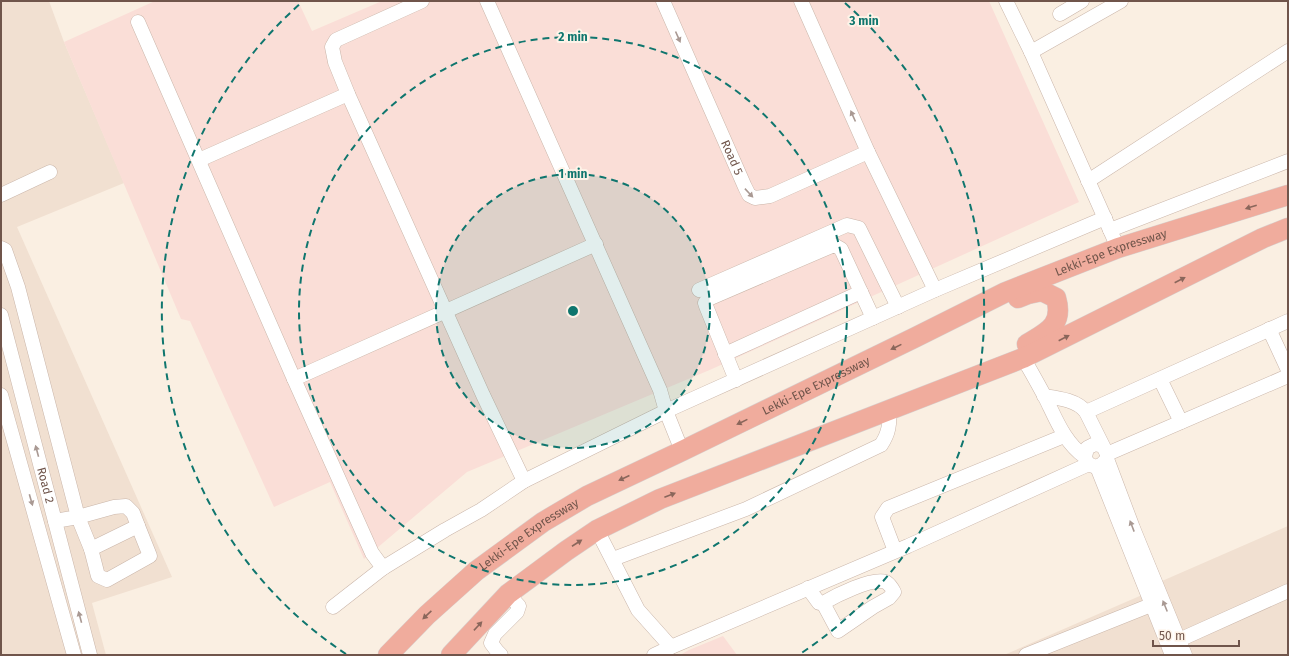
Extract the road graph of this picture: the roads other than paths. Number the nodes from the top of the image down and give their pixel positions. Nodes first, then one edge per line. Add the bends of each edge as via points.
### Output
1 (422, 1) edge
2 (487, 1) edge
3 (663, 1) edge
4 (801, 1) edge
5 (1006, 1) edge
6 (1082, 1) edge
7 (1120, 1) edge
8 (1062, 9) edge
9 (138, 22) dead end
10 (1288, 51) edge
11 (1031, 52) junction
12 (348, 94) junction
13 (868, 152) junction
14 (199, 160) junction
15 (1288, 161) edge
16 (50, 172) dead end
17 (1088, 181) junction
18 (1, 195) edge
19 (1288, 195) edge
20 (1107, 224) junction
21 (1288, 228) edge
22 (596, 244) junction
23 (1, 248) edge
24 (1118, 248) junction
25 (699, 290) dead end
26 (935, 290) junction
27 (861, 292) junction
28 (898, 307) junction
29 (445, 311) junction
30 (1, 315) edge
31 (873, 318) junction
32 (1288, 321) edge
33 (1269, 329) junction
34 (916, 337) junction
35 (725, 354) junction
36 (1023, 358) junction
37 (1288, 370) edge
38 (1288, 376) edge
39 (294, 379) junction
40 (1160, 379) junction
41 (736, 380) junction
42 (1, 395) edge
43 (1044, 396) junction
44 (889, 410) junction
45 (666, 411) junction
46 (1086, 412) junction
47 (1181, 422) junction
48 (1064, 436) junction
49 (682, 451) junction
50 (776, 454) junction
51 (1098, 458) junction
52 (524, 481) junction
53 (78, 517) junction
54 (55, 521) junction
55 (138, 526) junction
56 (597, 530) junction
57 (91, 549) junction
58 (895, 551) junction
59 (613, 559) junction
60 (383, 568) junction
61 (808, 588) junction
62 (1288, 592) edge
63 (508, 594) junction
64 (823, 603) junction
65 (1151, 605) junction
66 (333, 607) dead end
67 (1179, 640) junction
68 (671, 647) junction
69 (74, 655) edge
70 (90, 655) edge
71 (388, 655) edge
72 (452, 655) edge
73 (501, 655) edge
74 (654, 655) edge
75 (1026, 655) edge
76 (1172, 655) edge
77 (1185, 655) edge

1 - 12 street via 336,40 332,47 335,62
2 - 22 street
3 -> 13 street, Road 5 via 749,195 755,198 770,196
13 -> 4 street
5 - 11 street
6 - 8 street
7 - 11 street
9 - 14 street
10 - 17 street
11 - 17 street
12 - 14 street
12 - 29 street
13 - 26 street
14 - 39 street
15 - 20 street
16 - 18 street
17 - 20 street
19 -> 24 highway, Lekki-Epe Expressway
20 - 24 street
20 - 26 street
36 -> 21 highway via 1263,238
22 - 29 street
22 - 45 street via 660,390
23 - 53 street via 5,250 18,287
24 - 34 highway, Lekki-Epe Expressway via 1006,292
25 - 28 street via 847,225 859,228
26 - 28 street
27 - 31 street
27 - 35 street
27 - 35 street via 841,249 834,245 708,299 705,303
28 - 31 street
29 - 39 street
29 - 52 street
54 -> 30 street, Road 2
31 - 41 street
32 - 33 street
33 - 37 street
33 - 40 street
34 -> 49 highway, Lekki-Epe Expressway
34 - 50 highway via 947,330 1028,294 1042,291 1056,298 1057,321 1047,332 1011,353 804,430
35 - 41 street
36 - 43 street
36 - 44 highway
38 - 47 street
39 - 60 street via 372,553
40 - 46 street
40 - 47 street
41 - 45 street
42 -> 69 street, Road 2
43 - 46 street via 1070,402 1082,407
43 - 48 street
44 - 50 highway
44 - 59 street via 890,426 881,444 746,509
45 - 49 street
45 - 52 street
46 - 51 street
47 - 51 street
48 - 51 street via 1076,451
48 - 58 street via 888,508 882,517
49 -> 71 highway, Lekki-Epe Expressway via 587,496 518,539 476,571 427,615
56 -> 50 highway via 660,499
51 - 58 street
51 - 65 street
67 -> 51 street via 1133,528
52 - 60 street via 481,510
53 - 54 street
53 - 55 street via 114,506 126,506 133,513
53 - 57 street
70 -> 54 street, Road 2
55 - 57 street
55 - 57 street via 150,556 108,580 98,576
56 - 59 street
63 -> 56 highway
58 - 61 street
59 - 68 street via 638,610
60 - 66 street
61 - 64 street via 819,603
61 - 68 street
62 - 67 street
72 -> 63 highway
63 - 73 street via 519,606 517,612 495,634 491,643
64 - 64 street via 838,632 894,592 888,583 880,581 858,587
65 - 75 street
65 - 76 street
67 - 77 street
68 - 74 street

